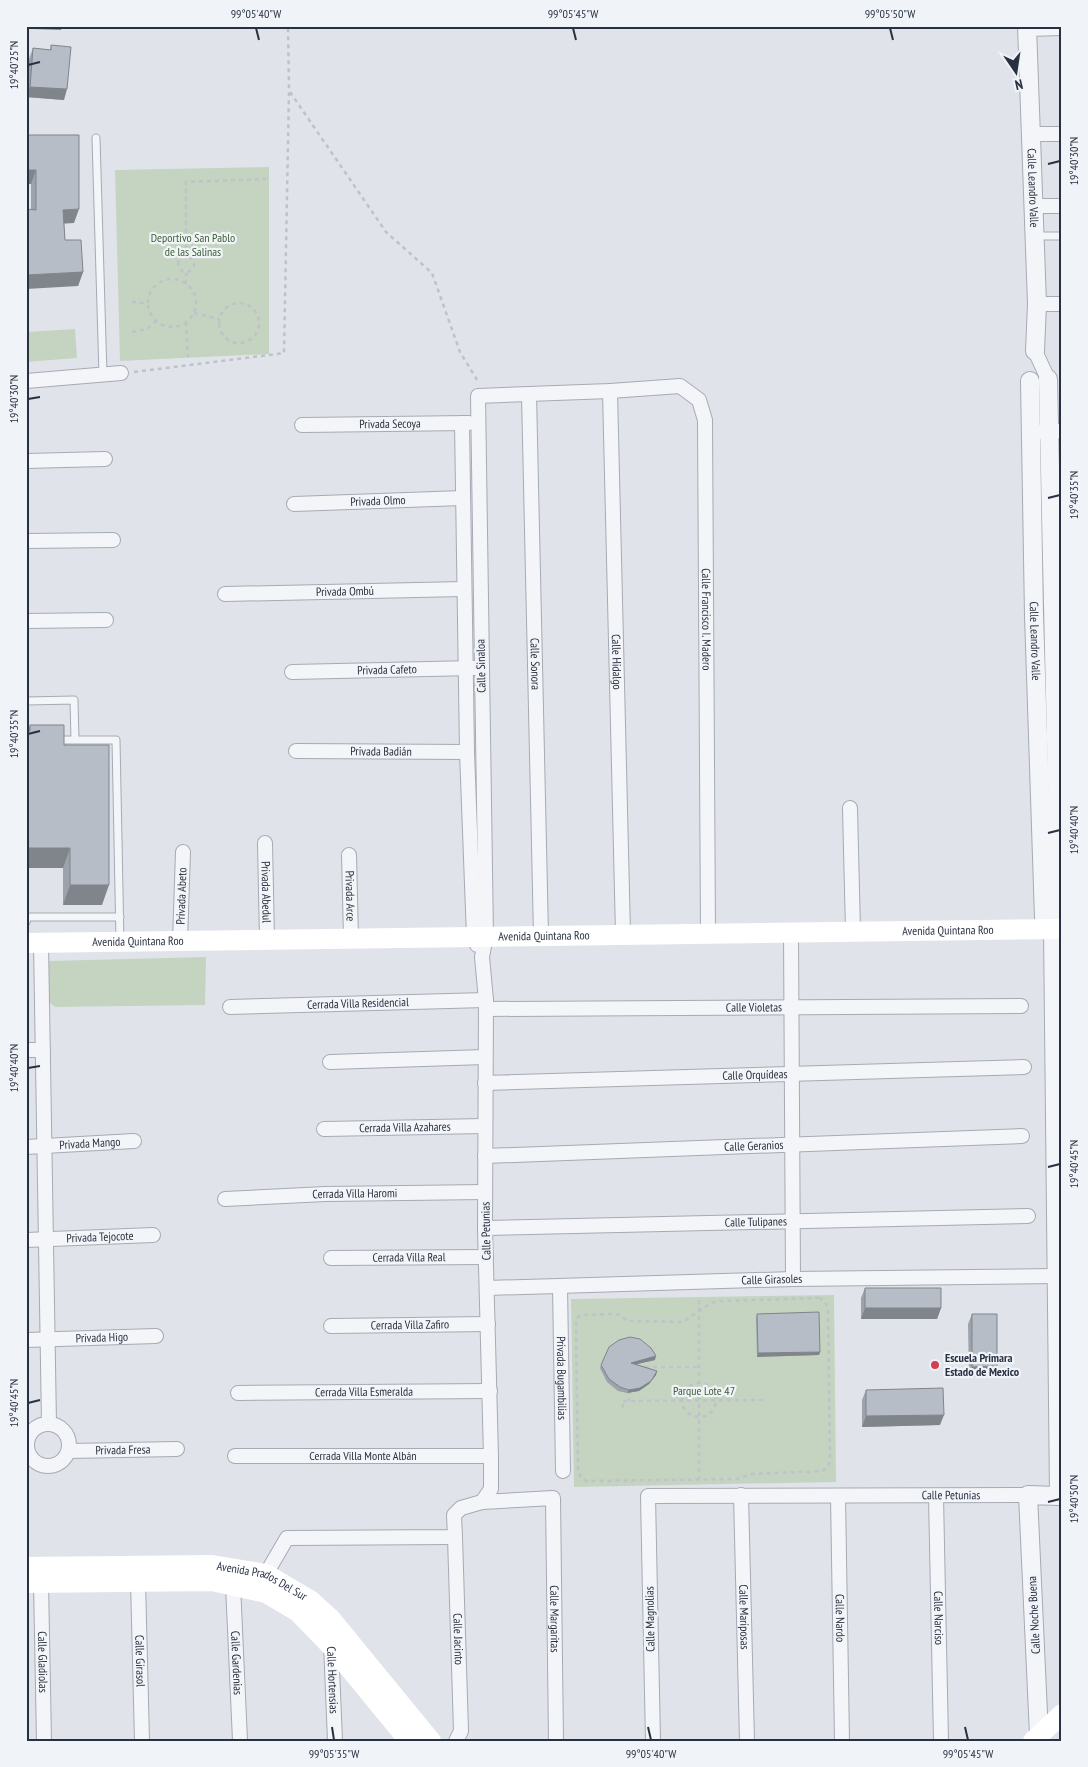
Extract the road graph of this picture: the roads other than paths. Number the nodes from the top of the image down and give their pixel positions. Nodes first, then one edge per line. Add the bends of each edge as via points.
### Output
1 (1027, 28) edge
2 (1062, 28) edge
3 (1031, 134) junction
4 (1062, 134) edge
5 (96, 138) dead end
6 (1033, 206) junction
7 (1062, 206) edge
8 (1034, 236) junction
9 (1062, 236) edge
10 (1037, 304) junction
11 (1062, 304) edge
12 (1035, 351) junction
13 (121, 374) road end
14 (103, 375) junction
15 (1048, 379) joint
16 (26, 381) edge
17 (1030, 381) joint
18 (610, 391) junction
19 (529, 394) junction
20 (478, 396) joint
21 (478, 422) junction
22 (462, 423) junction
23 (302, 425) dead end
24 (1056, 432) edge
25 (1031, 433) junction
26 (105, 459) dead end
27 (26, 461) edge
28 (463, 498) junction
29 (294, 504) dead end
30 (1033, 520) junction
31 (1057, 521) edge
32 (113, 540) dead end
33 (26, 541) edge
34 (464, 589) junction
35 (225, 594) dead end
36 (1034, 615) junction
37 (1058, 616) edge
38 (106, 620) dead end
39 (26, 622) edge
40 (466, 668) junction
41 (482, 668) junction
42 (292, 672) dead end
43 (1058, 699) edge
44 (26, 701) edge
45 (46, 740) edge
46 (75, 740) junction
47 (296, 751) dead end
48 (467, 752) junction
49 (1053, 772) edge
50 (850, 808) dead end
51 (1060, 842) edge
52 (265, 843) dead end
53 (183, 852) dead end
54 (349, 855) dead end
55 (120, 917) junction
56 (26, 922) edge
57 (1057, 929) edge
58 (853, 930) junction
59 (791, 932) junction
60 (708, 933) junction
61 (623, 934) junction
62 (540, 935) junction
63 (480, 937) junction
64 (351, 938) junction
65 (267, 940) junction
66 (180, 941) junction
67 (120, 942) junction
68 (34, 943) edge
69 (1058, 986) edge
70 (486, 1005) junction
71 (1021, 1006) dead end
72 (230, 1007) dead end
73 (792, 1007) junction
74 (26, 1050) edge
75 (43, 1050) junction
76 (1058, 1051) edge
77 (486, 1058) junction
78 (330, 1062) dead end
79 (1024, 1067) dead end
80 (792, 1074) junction
81 (485, 1083) junction
82 (1059, 1121) edge
83 (486, 1126) junction
84 (324, 1129) dead end
85 (1022, 1136) dead end
86 (134, 1141) dead end
87 (792, 1145) junction
88 (45, 1146) junction
89 (26, 1147) edge
90 (485, 1156) junction
91 (1059, 1184) edge
92 (485, 1192) junction
93 (225, 1199) dead end
94 (1028, 1216) dead end
95 (793, 1221) junction
96 (485, 1228) junction
97 (153, 1235) dead end
98 (46, 1239) junction
99 (26, 1240) edge
100 (1059, 1252) edge
101 (486, 1257) junction
102 (331, 1258) dead end
103 (1057, 1276) junction
104 (793, 1279) junction
105 (560, 1286) junction
106 (487, 1288) junction
107 (1060, 1316) edge
108 (488, 1324) junction
109 (331, 1326) dead end
110 (156, 1336) dead end
111 (48, 1339) junction
112 (26, 1340) edge
113 (1060, 1385) edge
114 (490, 1390) junction
115 (238, 1393) dead end
116 (49, 1424) junction
117 (26, 1449) edge
118 (177, 1449) dead end
119 (1060, 1449) edge
120 (69, 1451) junction
121 (235, 1456) dead end
122 (491, 1456) junction
123 (563, 1471) dead end
124 (741, 1495) junction
125 (838, 1496) junction
126 (936, 1496) junction
127 (1028, 1496) junction
128 (1061, 1496) edge
129 (482, 1502) junction
130 (455, 1537) junction
131 (26, 1567) edge
132 (266, 1574) junction
133 (138, 1581) junction
134 (34, 1583) edge
135 (233, 1585) junction
136 (331, 1619) junction
137 (331, 1646) junction
138 (1062, 1714) edge
139 (1036, 1738) edge
140 (44, 1741) edge
141 (142, 1741) edge
142 (240, 1741) edge
143 (334, 1741) edge
144 (409, 1741) edge
145 (431, 1741) edge
146 (456, 1741) edge
147 (556, 1741) edge
148 (653, 1741) edge
149 (747, 1741) edge
150 (842, 1741) edge
151 (941, 1741) edge

1 - 2 street
1 - 3 street, Calle Leandro Valle
3 - 4 street
3 - 6 street, Calle Leandro Valle
5 - 14 lane
6 - 7 street
6 - 8 street, Calle Leandro Valle
8 - 9 lane
8 - 10 street, Calle Leandro Valle
10 - 11 street
10 - 12 street, Calle Leandro Valle
12 - 15 street, Calle Leandro Valle
12 - 17 street, Calle Leandro Valle
13 - 14 street
14 - 16 street
15 - 24 street, Calle Leandro Valle
17 - 25 street, Calle Leandro Valle
18 - 19 street, Calle Francisco I. Madero
18 - 60 street, Calle Francisco I. Madero via 680,386 699,400 706,420
18 - 61 street, Calle Hidalgo
19 - 20 street, Calle Francisco I. Madero
19 - 62 street, Calle Sonora
20 - 21 street, Calle Sinaloa
21 - 22 street, Privada Secoya
21 - 41 street, Calle Sinaloa
22 - 23 street, Privada Secoya
22 - 28 street, Calle Sinaloa
24 - 25 street
24 - 31 street, Calle Leandro Valle
25 - 30 street, Calle Leandro Valle
26 - 27 street
28 - 29 street, Privada Olmo
28 - 34 street, Calle Sinaloa
30 - 31 street
30 - 36 street, Calle Leandro Valle
31 - 37 street, Calle Leandro Valle
32 - 33 street
34 - 35 street, Privada Ombú
34 - 40 street, Calle Sinaloa
36 - 37 street
36 - 49 street, Calle Leandro Valle
37 - 43 street, Calle Leandro Valle
38 - 39 street
40 - 41 street, Privada Cafeto
40 - 42 street, Privada Cafeto
40 - 48 street, Calle Sinaloa
41 - 63 street, Calle Sinaloa
43 - 49 street, Calle Leandro Valle
44 - 46 lane via 74,700
45 - 46 lane
46 - 55 lane via 116,740
47 - 48 street, Privada Badián
48 - 63 street, Calle Sinaloa
49 - 51 street, Calle Leandro Valle
49 - 57 street, Calle Leandro Valle via 1044,918
50 - 58 street
51 - 57 street, Calle Leandro Valle via 1060,918
52 - 65 street, Privada Abedul
53 - 66 street, Privada Abeto
54 - 64 street, Privada Arce
55 - 56 lane via 28,917
55 - 67 lane
57 - 58 main road, Avenida Quintana Roo
57 - 69 street, Calle Leandro Valle
58 - 59 main road, Avenida Quintana Roo
59 - 60 main road, Avenida Quintana Roo
59 - 73 street
60 - 61 main road, Avenida Quintana Roo
61 - 62 main road, Avenida Quintana Roo
62 - 63 main road, Avenida Quintana Roo
63 - 64 main road, Avenida Quintana Roo
63 - 70 street, Calle Petunias
64 - 65 main road, Avenida Quintana Roo
65 - 66 main road, Avenida Quintana Roo
66 - 67 main road, Avenida Quintana Roo
67 - 68 main road, Avenida Quintana Roo
68 - 75 street
69 - 76 street, Calle Leandro Valle
70 - 72 street, Cerrada Villa Residencial
70 - 73 street, Calle Violetas
70 - 77 street, Calle Petunias
71 - 73 street, Calle Violetas
73 - 80 street
74 - 75 street
75 - 88 street
76 - 82 street, Calle Leandro Valle
77 - 78 street
77 - 81 street, Calle Petunias
79 - 80 street, Calle Orquídeas
80 - 81 street, Calle Orquídeas
80 - 87 street
81 - 83 street, Calle Petunias
82 - 91 street, Calle Leandro Valle
83 - 84 street, Cerrada Villa Azahares
83 - 90 street, Calle Petunias
85 - 87 street, Calle Geranios
86 - 88 street, Privada Mango
87 - 90 street, Calle Geranios
87 - 95 street
88 - 89 street, Privada Mango
88 - 98 street
90 - 92 street, Calle Petunias
91 - 100 street, Calle Leandro Valle
92 - 93 street, Cerrada Villa Haromi
92 - 96 street, Calle Petunias
94 - 95 street, Calle Tulipanes
95 - 96 street, Calle Tulipanes
95 - 104 street
96 - 101 street, Calle Petunias
97 - 98 street, Privada Tejocote
98 - 99 street, Privada Tejocote
98 - 111 street
100 - 103 street, Calle Leandro Valle
101 - 102 street, Cerrada Villa Real
101 - 106 street, Calle Petunias
103 - 104 street, Calle Girasoles
103 - 107 street, Calle Leandro Valle
104 - 105 street, Calle Girasoles
105 - 106 street, Calle Girasoles
105 - 123 street, Privada Bugambilias
106 - 108 street, Calle Petunias
107 - 113 street, Calle Leandro Valle
108 - 109 street, Cerrada Villa Zafiro
108 - 114 street, Calle Petunias
110 - 111 street, Privada Higo
111 - 112 street, Privada Higo
111 - 116 street
113 - 119 street, Calle Leandro Valle
114 - 115 street, Cerrada Villa Esmeralda
114 - 122 street, Calle Petunias
116 - 117 street via 32,1431
116 - 120 street via 61,1428 68,1438
117 - 120 street via 34,1462 47,1467 61,1463
118 - 120 street, Privada Fresa
119 - 128 street, Calle Leandro Valle
121 - 122 street, Cerrada Villa Monte Albán
122 - 129 street, Calle Petunias via 490,1489
124 - 125 street, Calle Petunias
124 - 148 street, Calle Magnolias via 648,1496
124 - 149 street, Calle Mariposas
125 - 126 street, Calle Petunias
125 - 150 street, Calle Nardo
126 - 127 street, Calle Petunias
126 - 151 street, Calle Narciso
127 - 128 street, Calle Petunias
127 - 139 street, Calle Noche Buena
129 - 130 street via 461,1508 454,1515
129 - 147 street, Calle Margaritas via 553,1498
130 - 132 street via 287,1538
130 - 146 street, Calle Jacinto via 461,1731
131 - 132 main road, Avenida Prados Del Sur via 212,1565
132 - 136 main road, Avenida Prados Del Sur via 310,1600
133 - 134 main road, Avenida Prados Del Sur
133 - 135 main road, Avenida Prados Del Sur
133 - 141 street, Calle Girasol
134 - 140 street, Calle Gladiolas
135 - 137 main road, Avenida Prados Del Sur via 266,1593 298,1612
135 - 142 street, Calle Gardenias
136 - 137 street, Calle Hortensias
136 - 145 main road, Avenida Prados Del Sur
137 - 143 street, Calle Hortensias
137 - 144 main road, Avenida Prados Del Sur
138 - 139 main road

